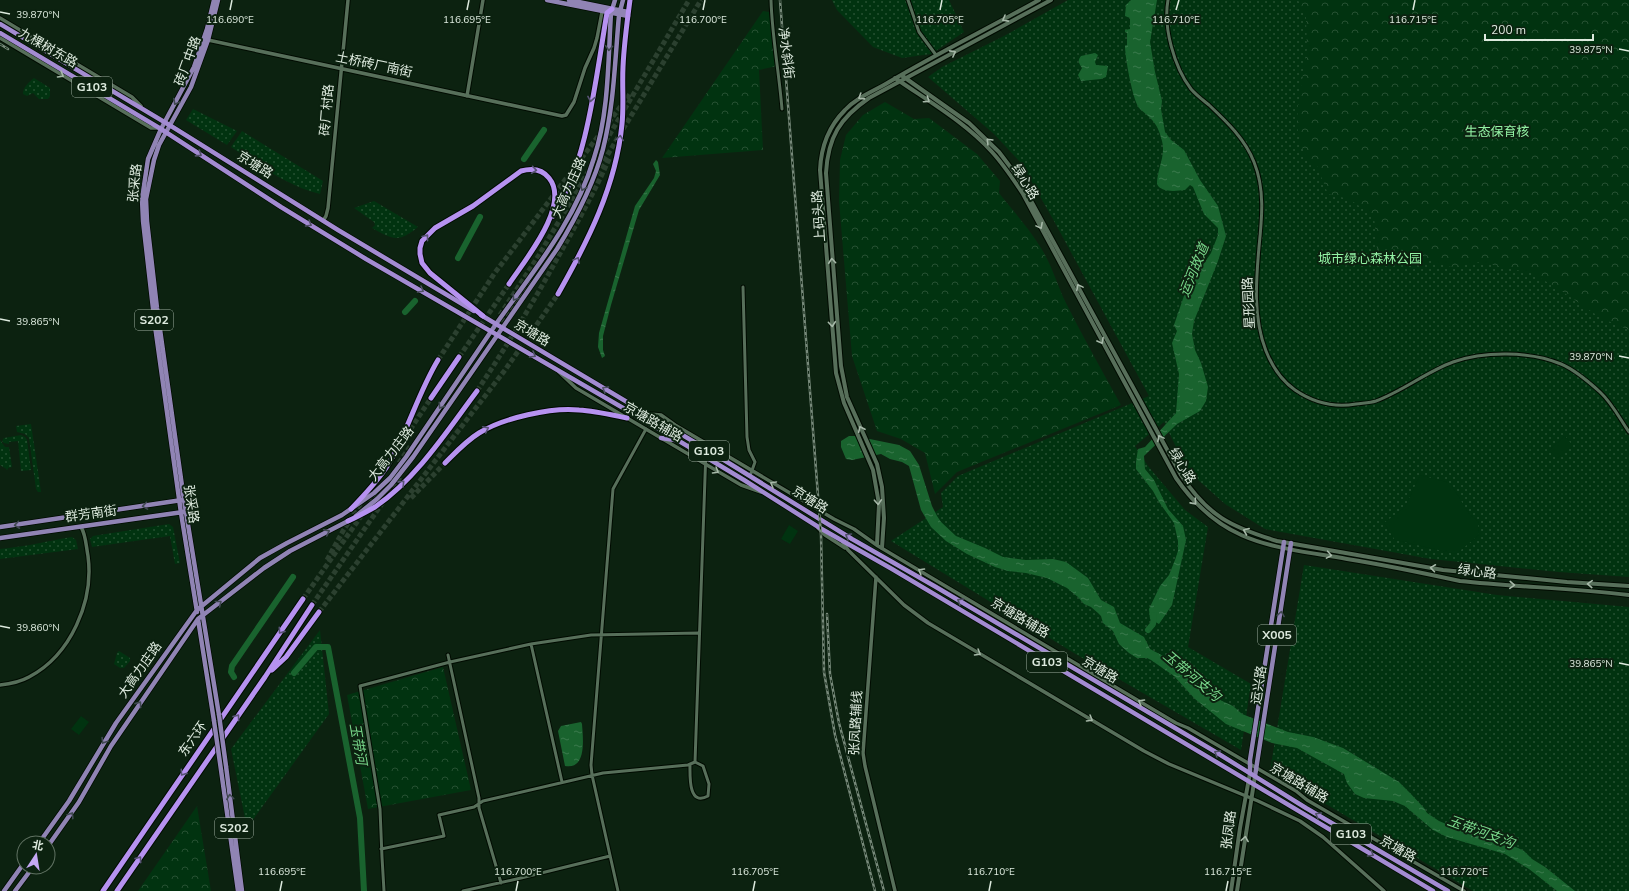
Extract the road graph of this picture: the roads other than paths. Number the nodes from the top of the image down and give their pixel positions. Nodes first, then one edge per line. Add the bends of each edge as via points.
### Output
1 (214, 0) edge
2 (218, 0) edge
3 (348, 0) edge
4 (483, 0) edge
5 (547, 0) edge
6 (569, 0) edge
7 (615, 0) edge
8 (623, 0) edge
9 (630, 0) edge
10 (771, 0) edge
11 (908, 0) edge
12 (1039, 0) edge
13 (1052, 0) edge
14 (1168, 0) edge
15 (608, 12) junction
16 (620, 12) junction
17 (628, 14) junction
18 (0, 18) edge
19 (0, 24) edge
20 (0, 33) edge
21 (0, 38) edge
22 (34, 38) junction
23 (208, 40) junction
24 (22, 46) junction
25 (44, 50) junction
26 (28, 55) junction
27 (936, 55) junction
28 (922, 63) junction
29 (925, 68) junction
30 (341, 69) junction
31 (901, 75) junction
32 (895, 78) junction
33 (907, 78) junction
34 (900, 82) junction
35 (880, 90) junction
36 (467, 96) junction
37 (782, 109) dead end
38 (145, 111) junction
39 (164, 122) junction
40 (170, 126) junction
41 (161, 128) junction
42 (167, 132) junction
43 (323, 221) junction
44 (545, 229) junction
45 (509, 284) tunnel mouth
46 (743, 288) dead end
47 (558, 294) tunnel mouth
48 (836, 307) junction
49 (831, 308) junction
50 (483, 316) junction
51 (496, 324) junction
52 (502, 328) junction
53 (492, 331) junction
54 (498, 335) junction
55 (839, 346) junction
56 (834, 348) junction
57 (459, 357) tunnel mouth
58 (438, 360) tunnel mouth
59 (554, 367) junction
60 (477, 390) tunnel mouth
61 (431, 398) tunnel mouth
62 (648, 414) junction
63 (627, 418) junction
64 (646, 429) junction
65 (1629, 432) edge
66 (661, 438) junction
67 (679, 441) junction
68 (706, 449) junction
69 (705, 457) junction
70 (445, 462) tunnel mouth
71 (705, 464) junction
72 (751, 474) junction
73 (769, 495) junction
74 (182, 500) junction
75 (351, 509) junction
76 (183, 512) junction
77 (348, 521) junction
78 (814, 524) junction
79 (0, 527) edge
80 (81, 527) junction
81 (0, 538) edge
82 (841, 540) junction
83 (1284, 542) junction
84 (1291, 543) junction
85 (877, 544) junction
86 (882, 548) junction
87 (1283, 548) junction
88 (1290, 549) junction
89 (848, 550) junction
90 (876, 577) junction
91 (1629, 586) edge
92 (1629, 594) edge
93 (303, 599) tunnel mouth
94 (201, 606) junction
95 (312, 606) tunnel mouth
96 (197, 610) junction
97 (319, 612) tunnel mouth
98 (200, 618) junction
99 (698, 633) junction
100 (178, 634) junction
101 (602, 635) junction
102 (186, 638) junction
103 (531, 644) junction
104 (448, 655) dead end
105 (450, 662) junction
106 (265, 677) junction
107 (0, 685) edge
108 (1252, 750) junction
109 (1260, 751) junction
110 (695, 762) junction
111 (690, 764) junction
112 (1250, 765) junction
113 (1257, 769) junction
114 (1250, 773) junction
115 (592, 775) junction
116 (1255, 776) junction
117 (1248, 781) junction
118 (562, 782) junction
119 (1253, 784) junction
120 (1245, 795) junction
121 (1251, 798) junction
122 (479, 804) junction
123 (45, 835) edge
124 (56, 835) edge
125 (381, 849) junction
126 (610, 856) junction
127 (16, 874) edge
128 (27, 875) edge
129 (501, 883) junction
130 (4, 891) edge
131 (15, 891) edge
132 (102, 891) edge
133 (117, 891) edge
134 (238, 891) edge
135 (242, 891) edge
136 (384, 891) edge
137 (466, 891) edge
138 (618, 891) edge
139 (895, 891) edge
140 (1231, 891) edge
141 (1236, 891) edge
142 (1384, 891) edge
143 (1433, 891) edge
144 (1448, 891) edge
145 (1464, 891) edge

1 -> 39 main road, 砖厂中路 / S202 via 194,67
2 - 23 main road, 砖厂中路 / S202
3 - 30 street, 砖厂村路
4 - 36 street
5 - 15 main road
6 - 15 main road
7 - 15 main road, 大高力庄路
8 - 16 main road, 大高力庄路
9 - 17 highway
10 - 37 street, 净水斜街
11 - 27 street via 919,32
12 -> 27 main road, 上码头路
29 -> 13 main road, 上码头路
14 - 65 street, 星形园路 via 1166,8 1170,41 1178,67 1192,90 1228,123 1245,143 1255,164 1262,210 1256,296 1258,322 1261,339 1270,361 1281,378 1294,390 1316,401 1343,406 1375,401 1453,362 1506,354 1535,356 1562,364 1584,378 1602,394
15 - 16 main road
15 - 36 street, 土桥砖厂南街 via 566,115
15 -> 44 highway via 576,170 569,188
15 -> 51 main road, 大高力庄路 via 603,114 595,157 563,229
16 - 17 main road
16 - 52 main road, 大高力庄路 via 607,134 599,165 566,234
47 -> 17 highway via 589,237 614,167 622,123 623,66
18 - 22 street
19 - 25 highway, 九棵树东路 / G103
20 - 24 highway, 九棵树东路 / G103
21 - 26 street
22 - 25 highway
22 - 38 street via 132,97
23 - 30 street, 土桥砖厂南街
23 - 40 main road, 砖厂中路 / S202 via 191,87
24 - 26 highway
24 - 41 highway, 九棵树东路 / G103
25 - 38 highway, 九棵树东路 / G103
26 -> 41 street via 150,128
27 - 28 main road, 上码头路
28 - 29 main road
28 - 31 main road, 上码头路
29 - 33 main road, 上码头路
30 - 36 street, 土桥砖厂南街
30 - 43 street, 砖厂村路 via 328,208
31 - 32 main road, 上码头路
31 - 33 main road, 绿心路
32 - 34 main road, 绿心路
32 - 35 main road, 上码头路
33 - 34 main road, 上码头路
83 -> 33 main road, 绿心路 via 1256,535 1229,523 1209,509 1188,487 1018,177 999,152 969,123
34 - 35 main road, 上码头路
34 -> 87 main road, 绿心路 via 978,138 992,151 1012,178 1176,478 1190,498 1205,513 1228,529 1260,543
48 -> 35 main road, 上码头路 via 827,158 837,128 856,107
35 -> 49 main road, 上码头路 via 856,101 840,115 828,134 823,150 821,187
38 - 39 highway, 九棵树东路 / G103
39 - 40 highway, 京塘路 / G103
39 - 41 main road, 张采路 / S202
40 - 42 main road, 张采路 / S202
40 - 43 highway, 京塘路 / G103
41 - 42 highway, 九棵树东路 / G103
41 - 74 main road, 张采路 / S202 via 148,159 142,200 143,222 155,326
42 -> 53 highway, 京塘路 / G103 via 281,207
42 - 74 main road, 张采路 / S202 via 154,160 146,199 157,308
43 - 50 highway, 京塘路 / G103
44 - 45 highway
50 -> 44 highway via 430,273 422,263 422,241 435,228 473,206 521,171 528,169 543,172 548,176 556,192 555,204
46 - 72 street via 747,437 749,450 755,462
48 - 49 main road
48 - 55 main road, 上码头路
49 -> 56 main road, 上码头路
50 - 51 highway, 京塘路 / G103
51 - 52 highway, 京塘路 / G103
51 - 53 main road, 大高力庄路
52 - 54 main road, 大高力庄路
62 -> 52 highway, 京塘路 / G103
53 - 54 highway, 京塘路 / G103
53 -> 75 main road, 大高力庄路 via 390,478
54 -> 59 highway, 京塘路 / G103
54 - 77 main road, 大高力庄路 via 391,485
55 - 56 main road
86 -> 55 main road, 上码头路 via 882,487 876,464 844,385
56 -> 85 main road, 上码头路 via 836,374 844,403 873,470 879,504
57 - 61 highway
58 - 75 highway via 423,386 411,419 388,466
59 - 63 street, 京塘路辅路 via 576,388
59 - 67 highway, 京塘路 / G103
77 -> 60 highway via 375,506 400,486 424,460
62 - 68 highway, 京塘路 / G103
62 - 72 street, 京塘路辅路 via 661,415
63 - 64 street, 京塘路辅路
70 -> 63 highway via 466,442 499,423 564,409
64 - 66 street, 京塘路辅路
64 - 101 street via 613,489
66 - 67 highway
66 - 71 street, 京塘路辅路
67 - 69 highway, 京塘路 / G103
68 - 69 street
68 - 72 highway, 京塘路 / G103
69 - 71 street
69 - 73 highway, 京塘路 / G103
71 -> 73 street, 京塘路辅路 via 741,485
71 - 99 street
85 -> 72 street, 京塘路辅路
114 -> 72 highway, 京塘路 / G103 via 870,549
73 - 78 highway, 京塘路 / G103
74 - 76 main road, 张采路 / S202
74 -> 79 main road, 群芳南街
75 - 94 main road, 大高力庄路 via 260,558
76 - 80 main road, 群芳南街
76 - 94 main road, 张采路 / S202
76 - 96 main road, 张采路 / S202
98 -> 77 main road, 大高力庄路 via 264,568 290,551
78 - 82 highway, 京塘路 / G103
78 - 89 street via 825,535
80 - 81 main road, 群芳南街
80 - 107 street via 85,533 89,578 78,623 62,647 39,671 28,678
82 - 89 street
82 - 117 highway, 京塘路 / G103
83 - 84 main road, 绿心路
83 - 87 main road, X005
84 - 88 main road, X005
91 -> 84 main road, 绿心路 via 1443,570
85 - 86 street, 京塘路辅路
112 -> 86 street, 京塘路辅路
87 - 88 main road, 绿心路
87 - 108 main road, 运兴路 / X005
88 -> 92 main road, 绿心路 via 1460,581
109 -> 88 main road, 运兴路 / X005
89 - 90 street
90 -> 120 street via 904,605 928,623 1169,764
90 - 139 street, 张凤路辅线 via 863,753
93 -> 132 highway, 东六环
94 - 96 main road, 大高力庄路
94 - 98 main road, 张采路 / S202
95 - 106 highway, 东六环
96 - 98 main road, 张采路 / S202
96 - 100 main road, 大高力庄路
97 - 106 highway via 286,657
98 - 102 main road, 大高力庄路
98 - 134 main road, 张采路 / S202, bridge
135 -> 98 main road, 张采路 / S202, bridge via 219,715
99 - 101 street
99 - 110 street
100 - 102 main road via 183,633
100 -> 123 main road, 大高力庄路 via 116,723 69,801
101 - 103 street
101 - 115 street
124 -> 102 main road, 大高力庄路 via 79,802 111,746
103 - 105 street
103 - 118 street
104 - 105 street
105 - 122 street
105 - 125 street via 360,686 380,809
133 -> 106 highway, 东六环
108 - 109 main road via 1255,753
108 - 112 main road, 运兴路 / X005
109 - 113 main road, 运兴路 / X005
110 - 111 street
110 - 111 street via 703,766 709,784 708,796 704,799 699,798 690,787
111 - 115 street
112 - 113 street, 京塘路辅路
112 - 114 main road, 运兴路 / X005
113 - 116 main road, 运兴路 / X005
113 - 145 street, 京塘路辅路
114 - 116 highway, 京塘路 / G103
114 - 117 main road, 张凤路 / X005
115 - 118 street
115 - 126 street
116 - 119 main road, 张凤路 / X005
144 -> 116 highway, 京塘路 / G103
117 - 119 highway, 京塘路 / G103
117 - 120 main road, 张凤路 / X005
118 - 122 street
119 - 121 main road, 张凤路 / X005
119 -> 143 highway, 京塘路 / G103
120 - 121 street
120 - 140 main road, 张凤路 / X005
141 -> 121 main road, 张凤路 / X005
121 - 142 street via 1290,815 1311,828
122 - 125 street via 438,815 444,836
122 - 129 street
125 - 136 street
126 - 129 street
126 - 138 street
127 - 130 main road
128 - 131 main road
129 - 137 street

